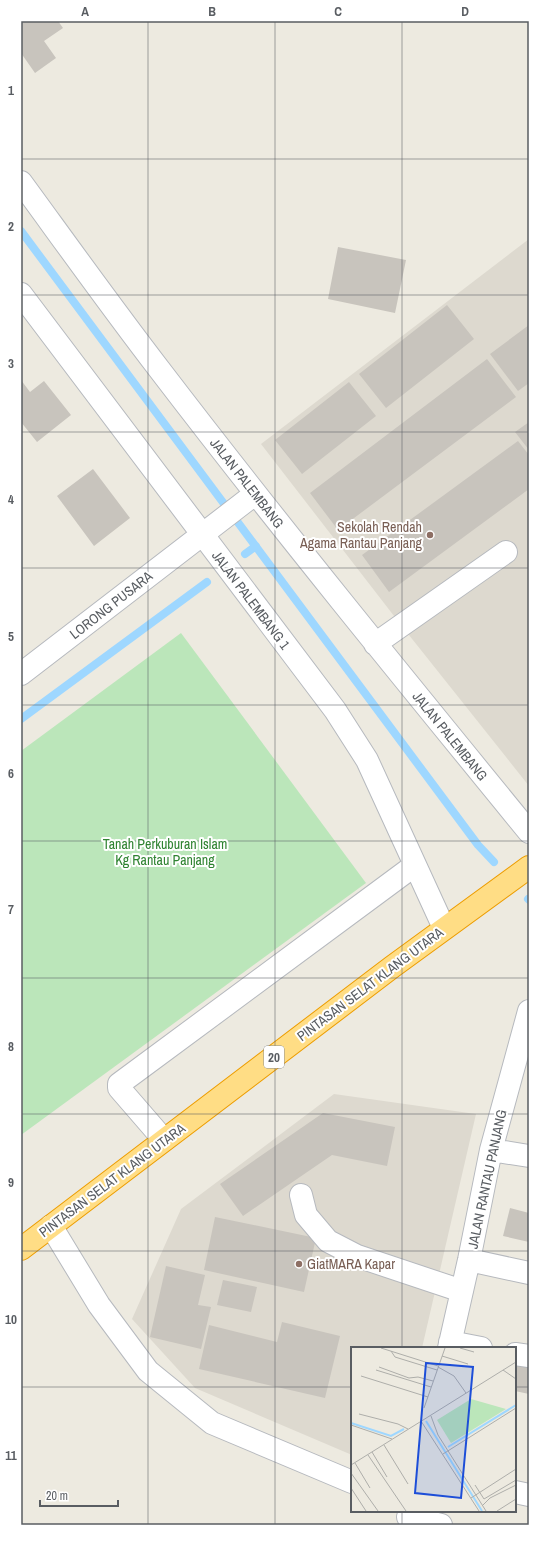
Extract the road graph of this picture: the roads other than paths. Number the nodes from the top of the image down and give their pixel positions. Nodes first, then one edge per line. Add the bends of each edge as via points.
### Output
1 (21, 182) edge
2 (21, 294) edge
3 (248, 499) junction
4 (207, 531) junction
5 (506, 552) dead end
6 (375, 644) junction
7 (21, 674) edge
8 (529, 832) edge
9 (415, 864) junction
10 (529, 867) edge
11 (444, 928) junction
12 (529, 1011) edge
13 (164, 1140) junction
14 (490, 1150) junction
15 (529, 1156) edge
16 (301, 1195) dead end
17 (51, 1226) junction
18 (21, 1249) edge
19 (469, 1260) junction
20 (529, 1273) edge
21 (462, 1291) junction
22 (450, 1345) edge
23 (471, 1347) edge
24 (516, 1354) edge
25 (529, 1356) edge
26 (351, 1482) edge
27 (516, 1492) edge
28 (529, 1495) edge
29 (408, 1518) edge
30 (441, 1525) edge

1 - 3 street, JALAN PALEMBANG via 158,368
2 - 4 street, JALAN PALEMBANG 1
3 - 4 street, LORONG PUSARA
3 - 6 street, JALAN PALEMBANG
4 - 7 street, LORONG PUSARA
4 - 9 street, JALAN PALEMBANG 1 via 335,710 367,760
5 - 6 street
6 - 8 street, JALAN PALEMBANG
9 - 11 street, JALAN PALEMBANG 1
9 - 13 street via 119,1084 119,1088
10 - 11 highway, PINTASAN SELAT KLANG UTARA / 20
11 - 13 highway, PINTASAN SELAT KLANG UTARA / 20
12 - 14 street, JALAN RANTAU PANJANG
13 - 17 highway, PINTASAN SELAT KLANG UTARA / 20
14 - 15 street
14 - 19 street, JALAN RANTAU PANJANG
16 - 21 street via 306,1215 328,1241 357,1256
17 - 18 highway, PINTASAN SELAT KLANG UTARA / 20
17 - 26 street via 99,1305 148,1371 212,1423
19 - 20 street
19 - 21 street, JALAN RANTAU PANJANG
21 - 22 street, JALAN RANTAU PANJANG
22 - 23 street
24 - 25 street
27 - 28 street
29 - 30 street

